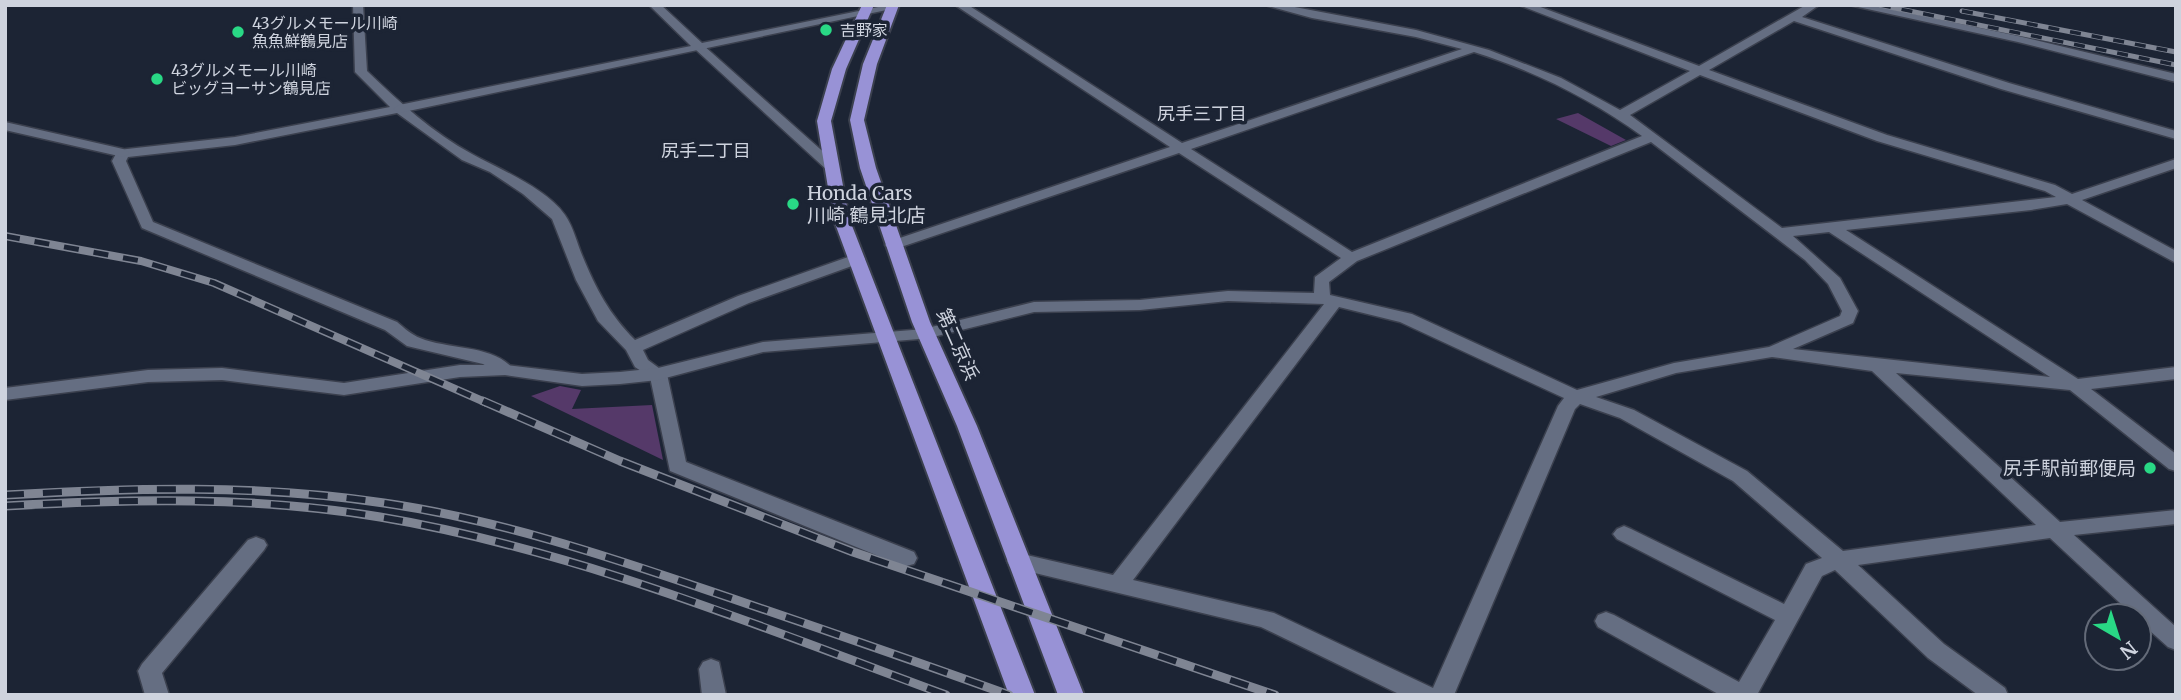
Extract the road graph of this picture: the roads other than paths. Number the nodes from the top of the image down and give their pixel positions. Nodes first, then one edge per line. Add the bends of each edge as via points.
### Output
1 (358, 5) edge
2 (654, 5) edge
3 (960, 5) edge
4 (1270, 5) edge
5 (1524, 5) edge
6 (1814, 5) edge
7 (1854, 5) edge
8 (896, 6) edge
9 (865, 9) edge
10 (1792, 17) junction
11 (699, 47) junction
12 (1472, 49) junction
13 (1700, 70) junction
14 (2176, 78) edge
15 (399, 109) junction
16 (1621, 116) junction
17 (5, 126) edge
18 (2176, 135) edge
19 (1651, 137) junction
20 (1181, 149) junction
21 (123, 153) junction
22 (2176, 163) edge
23 (832, 167) junction
24 (2074, 198) junction
25 (1831, 227) junction
26 (1778, 233) junction
27 (893, 245) junction
28 (1352, 258) junction
29 (2176, 258) edge
30 (857, 259) junction
31 (1328, 300) junction
32 (925, 334) junction
33 (887, 338) junction
34 (633, 348) junction
35 (1772, 352) junction
36 (1877, 366) junction
37 (505, 370) junction
38 (2176, 373) edge
39 (658, 374) junction
40 (2075, 385) junction
41 (5, 394) edge
42 (1578, 396) junction
43 (2176, 464) edge
44 (2176, 517) edge
45 (2052, 530) junction
46 (1624, 534) dead end
47 (256, 545) dead end
48 (906, 558) dead end
49 (1838, 560) junction
50 (1018, 562) junction
51 (1118, 584) junction
52 (1788, 616) junction
53 (1605, 621) dead end
54 (2176, 641) edge
55 (711, 669) dead end
56 (157, 695) edge
57 (714, 695) edge
58 (1022, 695) edge
59 (1071, 695) edge
60 (1425, 695) edge
61 (1442, 695) edge
62 (1743, 695) edge
63 (1996, 695) edge

1 - 15 street via 361,72
2 - 11 street
3 - 20 street
4 - 12 street
5 - 13 street
6 - 10 street
7 - 14 street
8 - 9 street
8 - 27 highway, 第二京浜 via 870,64 857,120
9 - 11 street
9 - 23 highway via 839,69 824,121
10 - 13 street
10 - 18 street
11 - 15 street
11 - 23 street
12 - 16 street via 1536,71
12 - 20 street
13 - 16 street
13 - 24 street via 1882,138
15 - 21 street via 261,137
15 - 34 street via 552,210 606,321
16 - 19 street
17 - 21 street
19 - 26 street
19 - 28 street
20 - 27 street
20 - 28 street
21 - 37 street via 119,161 147,225 391,326 413,342 489,360
22 - 24 street
23 - 30 highway via 841,218
24 - 25 street
24 - 29 street
25 - 26 street
25 - 40 street
26 - 35 street via 1843,289 1850,311 1836,326
27 - 32 highway, 第二京浜
28 - 31 street via 1321,280
30 - 33 highway
30 - 34 street via 738,299
31 - 32 street via 1228,296 1034,307
31 - 42 street via 1406,318
31 - 51 street
32 - 33 street
32 - 50 highway, 第二京浜 via 967,426
33 - 39 street via 751,349
33 - 58 highway
34 - 39 street via 640,363
35 - 36 street
35 - 42 street via 1674,368
36 - 40 street
36 - 45 street
37 - 39 street via 582,380
37 - 41 street via 460,371 344,389 222,374 148,376
38 - 40 street
39 - 48 street via 677,466
40 - 43 street
42 - 49 street via 1627,414 1709,457 1774,502
42 - 61 street via 1567,406
44 - 45 street
45 - 49 street
45 - 54 street
46 - 52 street
47 - 56 street via 150,671
49 - 52 street via 1814,570
49 - 63 street via 1936,651
50 - 51 street
50 - 59 highway, 第二京浜
51 - 60 street via 1266,619
52 - 62 street
53 - 62 street
55 - 57 street

